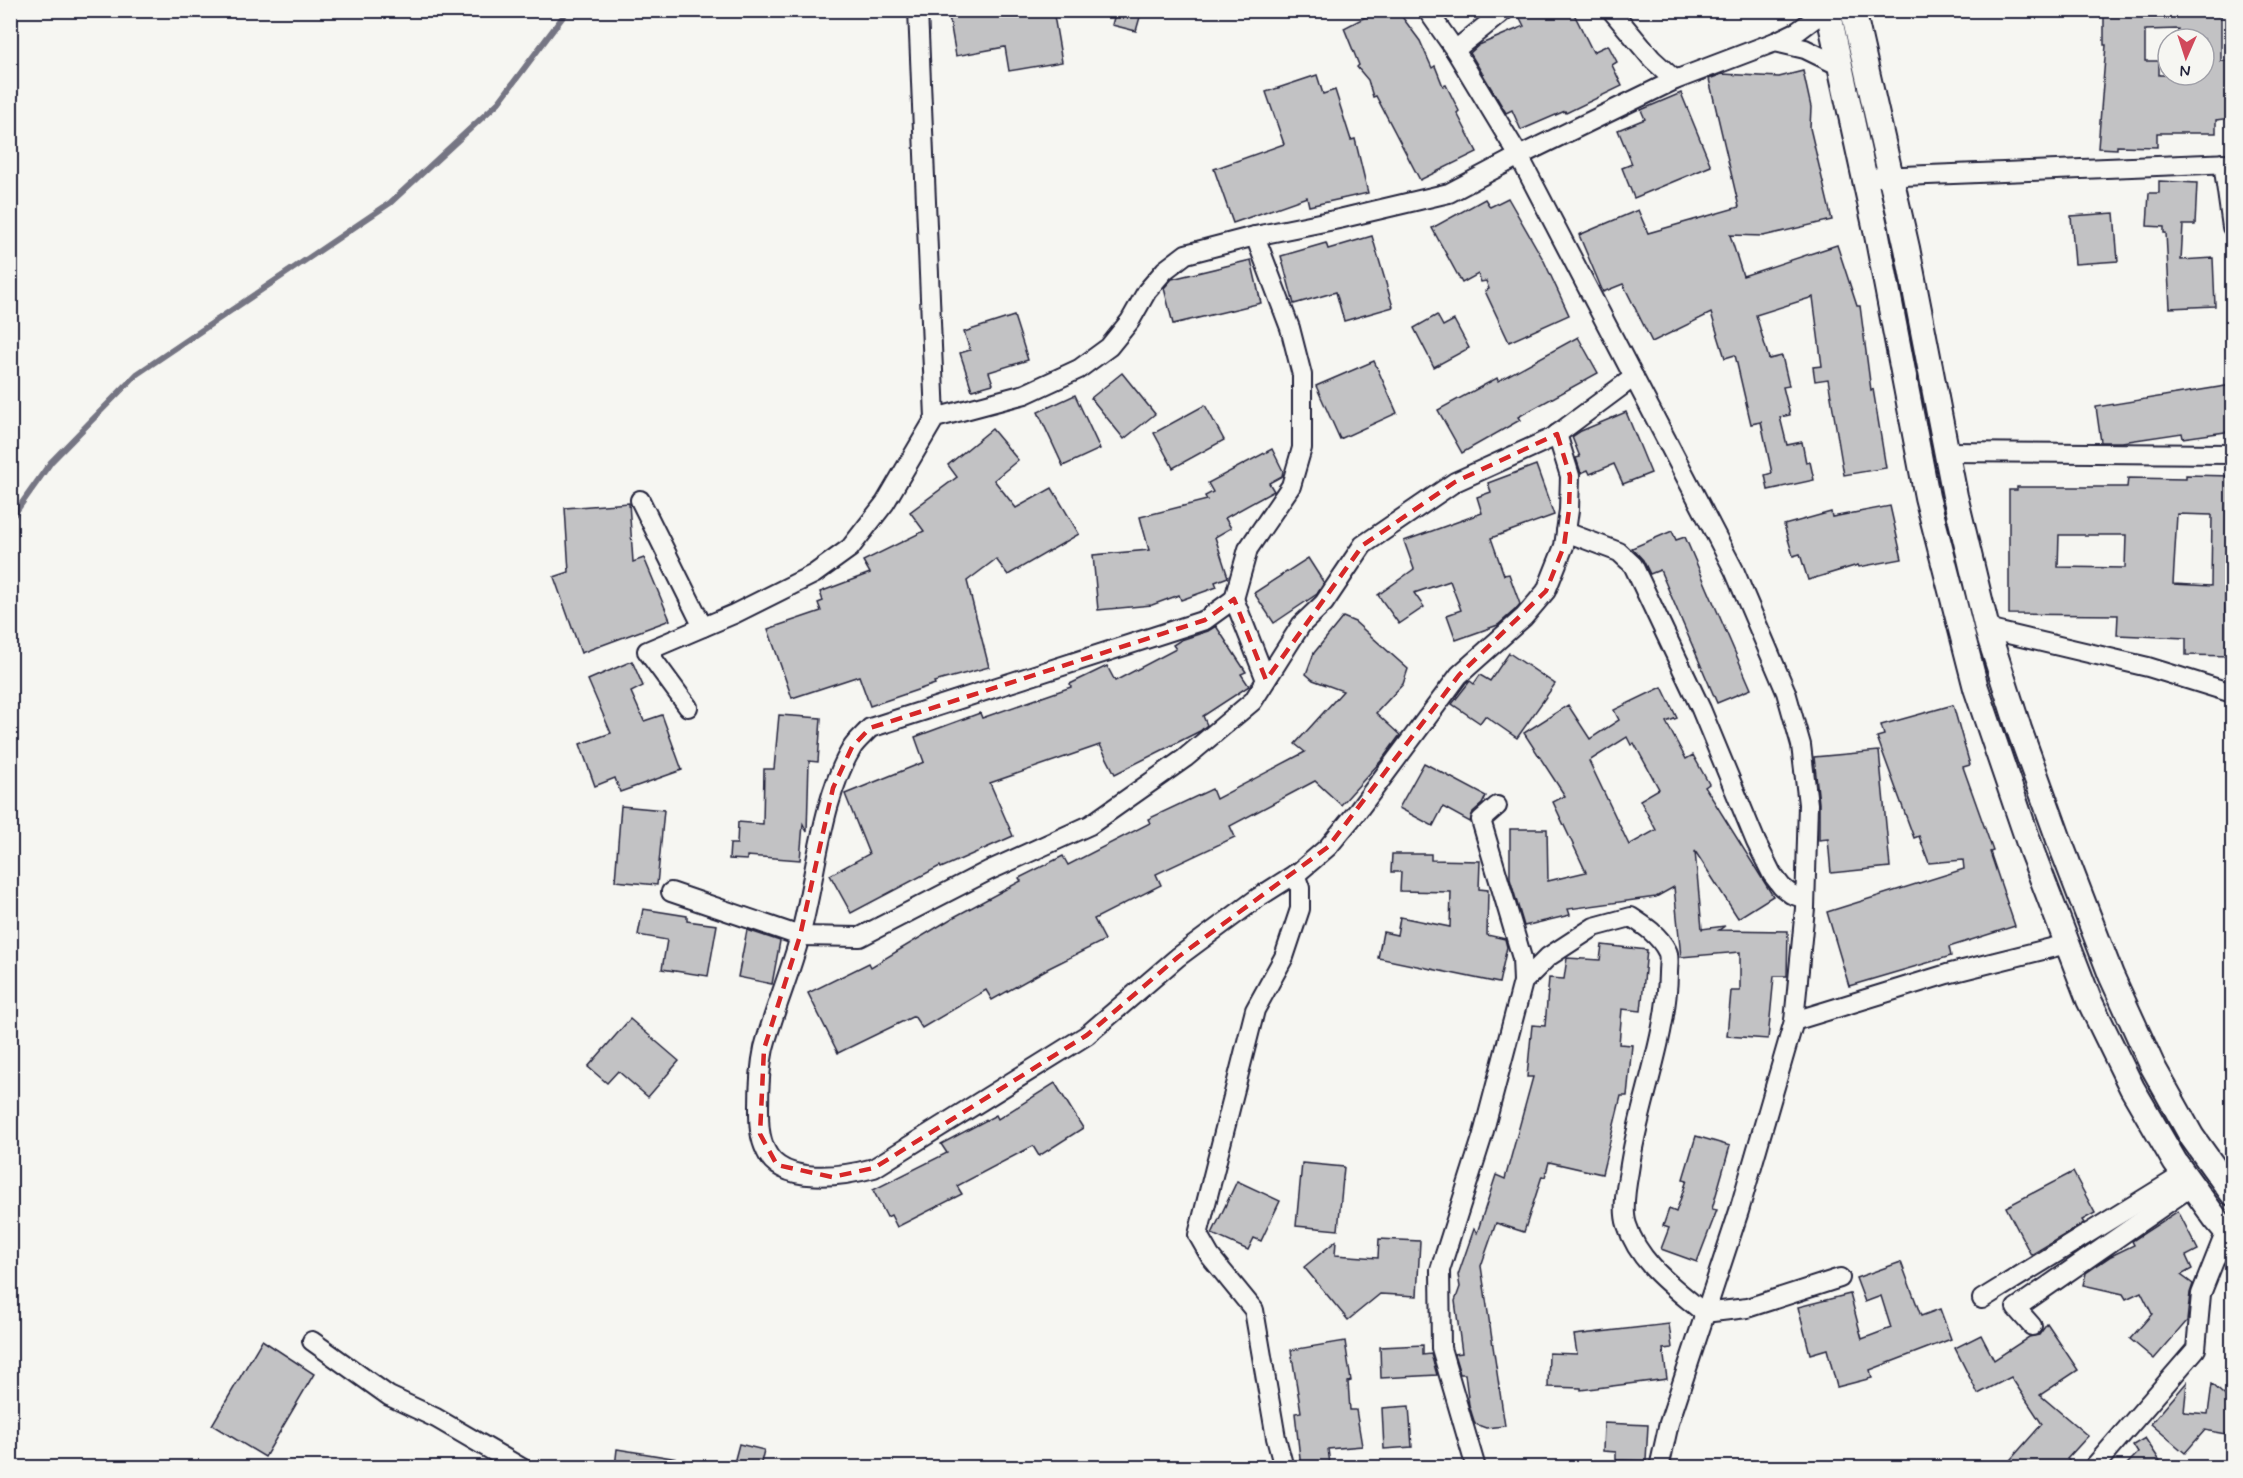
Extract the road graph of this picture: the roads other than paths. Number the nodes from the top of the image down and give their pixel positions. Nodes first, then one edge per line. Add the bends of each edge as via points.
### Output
1 (918, 10) edge
2 (1427, 10) edge
3 (1505, 10) edge
4 (1611, 10) edge
5 (1819, 10) edge
6 (1828, 10) edge
7 (1853, 10) edge
8 (1775, 42) junction
9 (1455, 50) junction
10 (1840, 66) junction
11 (1675, 80) junction
12 (1519, 156) junction
13 (2228, 163) edge
14 (1891, 176) junction
15 (1864, 178) junction
16 (2232, 227) edge
17 (1255, 236) junction
18 (1634, 377) junction
19 (935, 418) junction
20 (1557, 435) junction
21 (1946, 452) junction
22 (2232, 454) edge
23 (640, 500) dead end
24 (1566, 532) junction
25 (1234, 599) junction
26 (704, 627) junction
27 (1987, 629) junction
28 (1266, 680) junction
29 (2232, 693) edge
30 (688, 707) dead end
31 (1497, 806) dead end
32 (1295, 874) junction
33 (671, 892) dead end
34 (1805, 899) junction
35 (800, 936) junction
36 (2067, 944) junction
37 (1523, 981) junction
38 (1794, 1021) junction
39 (2188, 1180) junction
40 (2232, 1193) edge
41 (2229, 1235) edge
42 (1840, 1278) dead end
43 (1982, 1299) dead end
44 (1704, 1313) junction
45 (2032, 1326) dead end
46 (312, 1341) dead end
47 (522, 1467) edge
48 (1284, 1467) edge
49 (1476, 1467) edge
50 (1659, 1467) edge
51 (2093, 1467) edge

1 - 19 street
2 - 9 street
3 - 9 street
4 - 11 street
5 - 8 street via 1806,25
6 - 10 main road
7 - 14 main road
8 - 10 street via 1805,49
8 - 11 street
9 - 12 street
10 - 15 main road
11 - 12 street
12 - 17 street via 1449,193
12 - 18 street
13 - 14 street
13 - 16 street
14 - 15 street
14 - 21 main road
15 - 36 main road via 1927,497 1953,603 1976,688
17 - 19 street via 1186,254 1147,291 1109,347 1078,369 1025,394
17 - 25 street via 1290,328 1302,375 1302,448 1292,486 1248,549
18 - 20 street
18 - 34 street via 1734,570 1786,692 1801,745 1808,804
19 - 26 street via 885,503 850,548 814,574
20 - 24 street via 1570,476
20 - 28 street via 1455,482 1363,545 1324,603 1301,625
21 - 22 street
21 - 27 main road
23 - 26 street
24 - 32 street via 1546,591 1524,617 1459,675 1357,812 1328,847
24 - 34 street via 1619,552 1633,566 1701,709 1772,874 1791,894
25 - 28 street
25 - 35 street via 1205,620 870,729 852,747 833,788
26 - 30 street via 647,651
27 - 29 street via 2148,667
27 - 40 main road via 2019,729 2111,975 2153,1067 2192,1137
28 - 35 street via 1253,701 1185,758 1090,825 860,937
31 - 37 street via 1481,820 1521,958
32 - 35 street via 1178,957 1087,1035 874,1168 851,1175 815,1176 777,1165 766,1154 760,1134 764,1049
32 - 48 street via 1300,909 1284,957 1255,1010 1198,1235 1210,1257 1254,1310
33 - 35 street
34 - 38 street
36 - 38 street via 1947,974
36 - 39 main road via 2132,1088
37 - 44 street via 1548,957 1594,927 1631,917 1651,929 1668,952 1668,985 1660,1034 1634,1135 1626,1223 1636,1248 1658,1274
37 - 49 street via 1482,1138 1440,1269 1441,1348
38 - 44 street via 1739,1211
39 - 41 main road
39 - 43 street
39 - 45 street via 2016,1308
41 - 51 street via 2201,1294 2196,1349
42 - 44 street via 1747,1308
44 - 50 street
46 - 47 street via 389,1396

